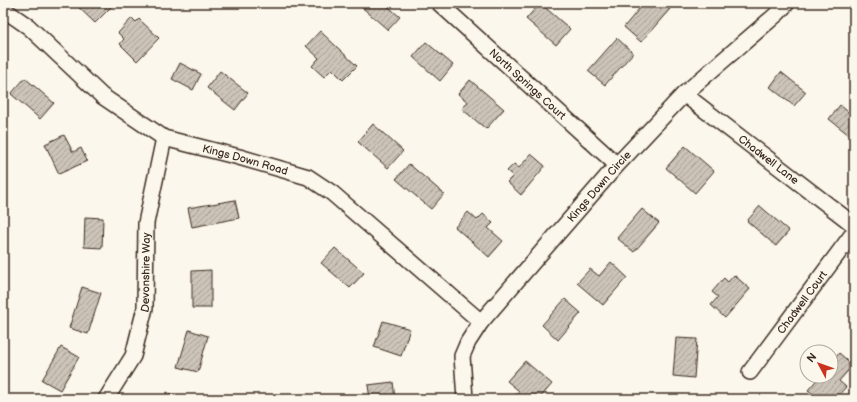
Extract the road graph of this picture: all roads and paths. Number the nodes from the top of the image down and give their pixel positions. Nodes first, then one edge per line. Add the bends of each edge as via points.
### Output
1 (439, 3) edge
2 (787, 3) edge
3 (3, 9) edge
4 (684, 94) junction
5 (164, 138) junction
6 (617, 165) junction
7 (854, 225) edge
8 (854, 232) edge
9 (481, 322) junction
10 (750, 372) dead end
11 (106, 399) edge
12 (464, 399) edge

1 - 6 street, North Springs Court
2 - 4 street, Kings Down Circle
3 - 5 street, Kings Down Road via 29,27 102,96
4 - 6 street, Kings Down Circle
4 - 7 street, Chadwell Lane
5 - 9 street, Kings Down Road via 308,177 332,193
5 - 11 street, Devonshire Way via 146,224 145,308 133,356
6 - 9 street, Kings Down Circle
8 - 10 street, Chadwell Court
9 - 12 street, Kings Down Circle via 462,356

